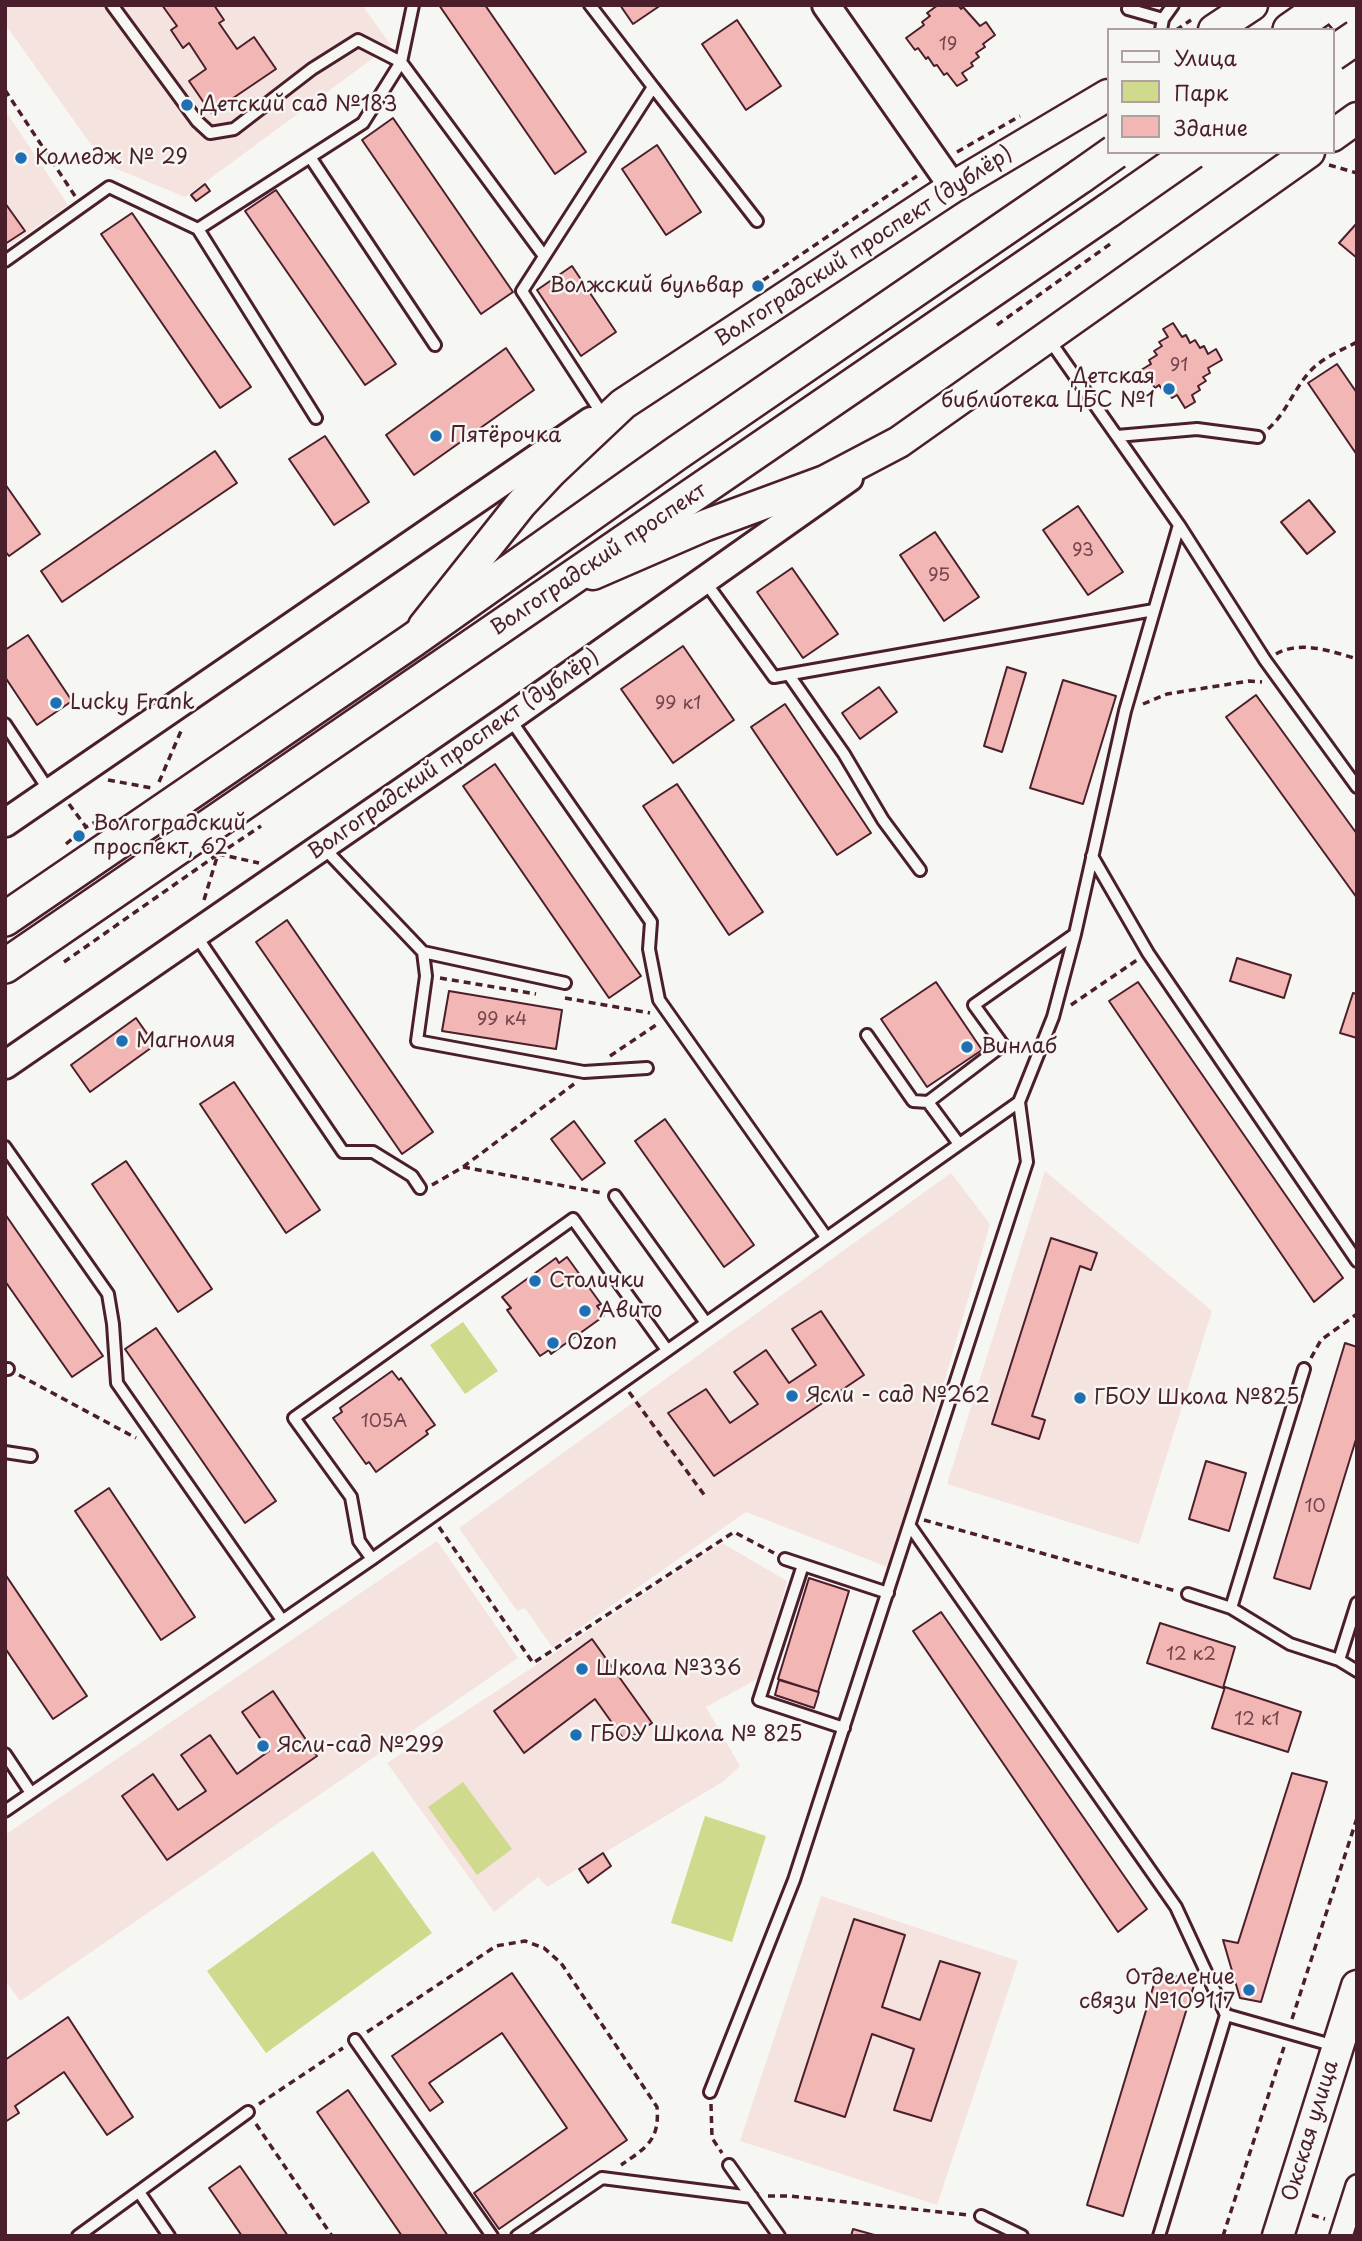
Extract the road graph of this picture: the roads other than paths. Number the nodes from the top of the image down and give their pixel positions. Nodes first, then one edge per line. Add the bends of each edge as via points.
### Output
1 (112, 5) edge
2 (413, 5) edge
3 (590, 5) edge
4 (826, 5) edge
5 (1130, 5) edge
6 (1173, 5) edge
7 (1326, 5) edge
8 (1333, 5) edge
9 (1162, 24) edge
10 (1293, 28) edge
11 (1357, 38) edge
12 (1334, 53) edge
13 (401, 62) junction
14 (653, 87) junction
15 (1106, 96) edge
16 (1112, 154) edge
17 (1189, 154) edge
18 (1306, 154) edge
19 (310, 157) junction
20 (953, 187) junction
21 (757, 221) dead end
22 (198, 229) junction
23 (544, 256) junction
24 (5, 261) edge
25 (1048, 338) junction
26 (435, 345) dead end
27 (612, 409) junction
28 (316, 418) dead end
29 (1116, 436) junction
30 (1258, 437) road end
31 (900, 442) junction
32 (1179, 524) junction
33 (704, 580) junction
34 (551, 593) junction
35 (1154, 610) junction
36 (413, 640) junction
37 (789, 675) junction
38 (509, 718) junction
39 (5, 724) edge
40 (1357, 787) edge
41 (54, 789) junction
42 (5, 823) edge
43 (323, 847) junction
44 (1092, 856) junction
45 (920, 870) dead end
46 (5, 919) edge
47 (195, 934) junction
48 (1075, 934) junction
49 (424, 952) junction
50 (5, 966) edge
51 (565, 983) dead end
52 (867, 1035) dead end
53 (5, 1065) edge
54 (647, 1068) dead end
55 (928, 1102) junction
56 (1018, 1102) junction
57 (959, 1144) junction
58 (5, 1147) edge
59 (420, 1188) road end
60 (615, 1196) road end
61 (826, 1237) junction
62 (1357, 1261) edge
63 (706, 1323) junction
64 (667, 1350) junction
65 (1304, 1369) road end
66 (5, 1452) edge
67 (30, 1456) dead end
68 (911, 1521) junction
69 (372, 1559) junction
70 (785, 1559) road end
71 (803, 1565) junction
72 (888, 1593) junction
73 (1188, 1594) road end
74 (1357, 1603) edge
75 (1231, 1608) junction
76 (282, 1620) junction
77 (1339, 1660) junction
78 (1357, 1671) edge
79 (844, 1728) junction
80 (5, 1754) edge
81 (31, 1793) junction
82 (5, 1811) edge
83 (1357, 1986) edge
84 (1226, 2015) junction
85 (355, 2040) road end
86 (1338, 2047) junction
87 (710, 2092) road end
88 (247, 2112) road end
89 (729, 2165) road end
90 (1357, 2186) edge
91 (139, 2192) junction
92 (752, 2197) junction
93 (1352, 2216) edge
94 (981, 2217) road end
95 (78, 2236) edge
96 (169, 2236) edge
97 (492, 2236) edge
98 (517, 2236) edge
99 (779, 2236) edge
100 (1022, 2236) edge
101 (1159, 2236) edge
102 (1278, 2236) edge
103 (1341, 2236) edge

1 - 13 lane via 210,134 234,129 358,40
2 - 13 lane
3 - 14 lane
4 - 20 street
5 - 9 lane via 1128,9
6 - 9 lane
7 - 10 main road
8 - 11 main road
11 - 12 main road, bridge
13 - 19 lane via 363,123
13 - 23 lane
14 - 21 lane
14 - 23 lane
15 - 20 main road, Волгоградский проспект (дублёр)
16 - 36 main road, Волгоградский проспект, bridge
17 - 34 main road, Волгоградский проспект, bridge
18 - 25 main road, Волгоградский проспект (дублёр)
19 - 22 lane
19 - 26 lane
20 - 27 main road, Волгоградский проспект (дублёр)
22 - 24 lane via 109,187
22 - 28 lane
23 - 27 lane via 522,291
25 - 29 lane
25 - 31 main road, Волгоградский проспект (дублёр)
27 - 36 main road, Волгоградский проспект (дублёр) via 521,504
27 - 41 street, Волгоградский проспект (дублёр)
29 - 30 lane via 1197,429
29 - 32 lane
31 - 33 street, Волгоградский проспект (дублёр)
31 - 34 main road, Волгоградский проспект (дублёр) via 825,481 706,525
32 - 35 lane
32 - 40 lane via 1265,660
33 - 37 lane via 774,677
33 - 38 street, Волгоградский проспект (дублёр)
34 - 50 main road, Волгоградский проспект
35 - 37 lane
35 - 44 lane
36 - 46 main road, Волгоградский проспект
37 - 45 lane
38 - 43 street, Волгоградский проспект (дублёр)
38 - 61 lane via 652,922 649,949 659,1000
39 - 41 lane
41 - 42 street, Волгоградский проспект (дублёр)
43 - 47 street, Волгоградский проспект (дублёр)
43 - 49 lane
44 - 48 lane
44 - 62 lane via 1148,953
47 - 53 street, Волгоградский проспект (дублёр)
47 - 59 lane via 343,1152 373,1152 412,1176
48 - 55 lane via 974,1005 1003,1045
48 - 56 lane via 1053,1017
49 - 51 lane
49 - 54 lane via 426,976 417,1041 584,1072
52 - 55 lane via 913,1101
55 - 57 lane
56 - 57 lane
56 - 68 lane via 1027,1162
57 - 61 lane
58 - 76 lane via 108,1294 117,1383
60 - 63 lane
61 - 63 lane
63 - 64 lane
64 - 69 lane
64 - 69 lane via 573,1219 294,1418 351,1497 359,1541
65 - 75 lane
66 - 67 lane
68 - 72 lane
68 - 84 lane via 1177,1907
69 - 76 lane
70 - 71 lane
71 - 72 lane
71 - 79 lane via 759,1700
72 - 79 lane
73 - 75 lane
74 - 77 lane
75 - 77 lane via 1290,1644
76 - 81 lane
77 - 78 lane
79 - 87 lane via 794,1880
80 - 81 lane
81 - 82 lane
83 - 86 main road, Окская улица
84 - 86 lane
84 - 101 lane
85 - 97 lane
86 - 102 main road, Окская улица
88 - 91 lane
89 - 92 lane
90 - 93 street
91 - 95 lane
91 - 96 lane
92 - 98 lane via 602,2178
92 - 99 lane
93 - 103 street
94 - 100 lane

